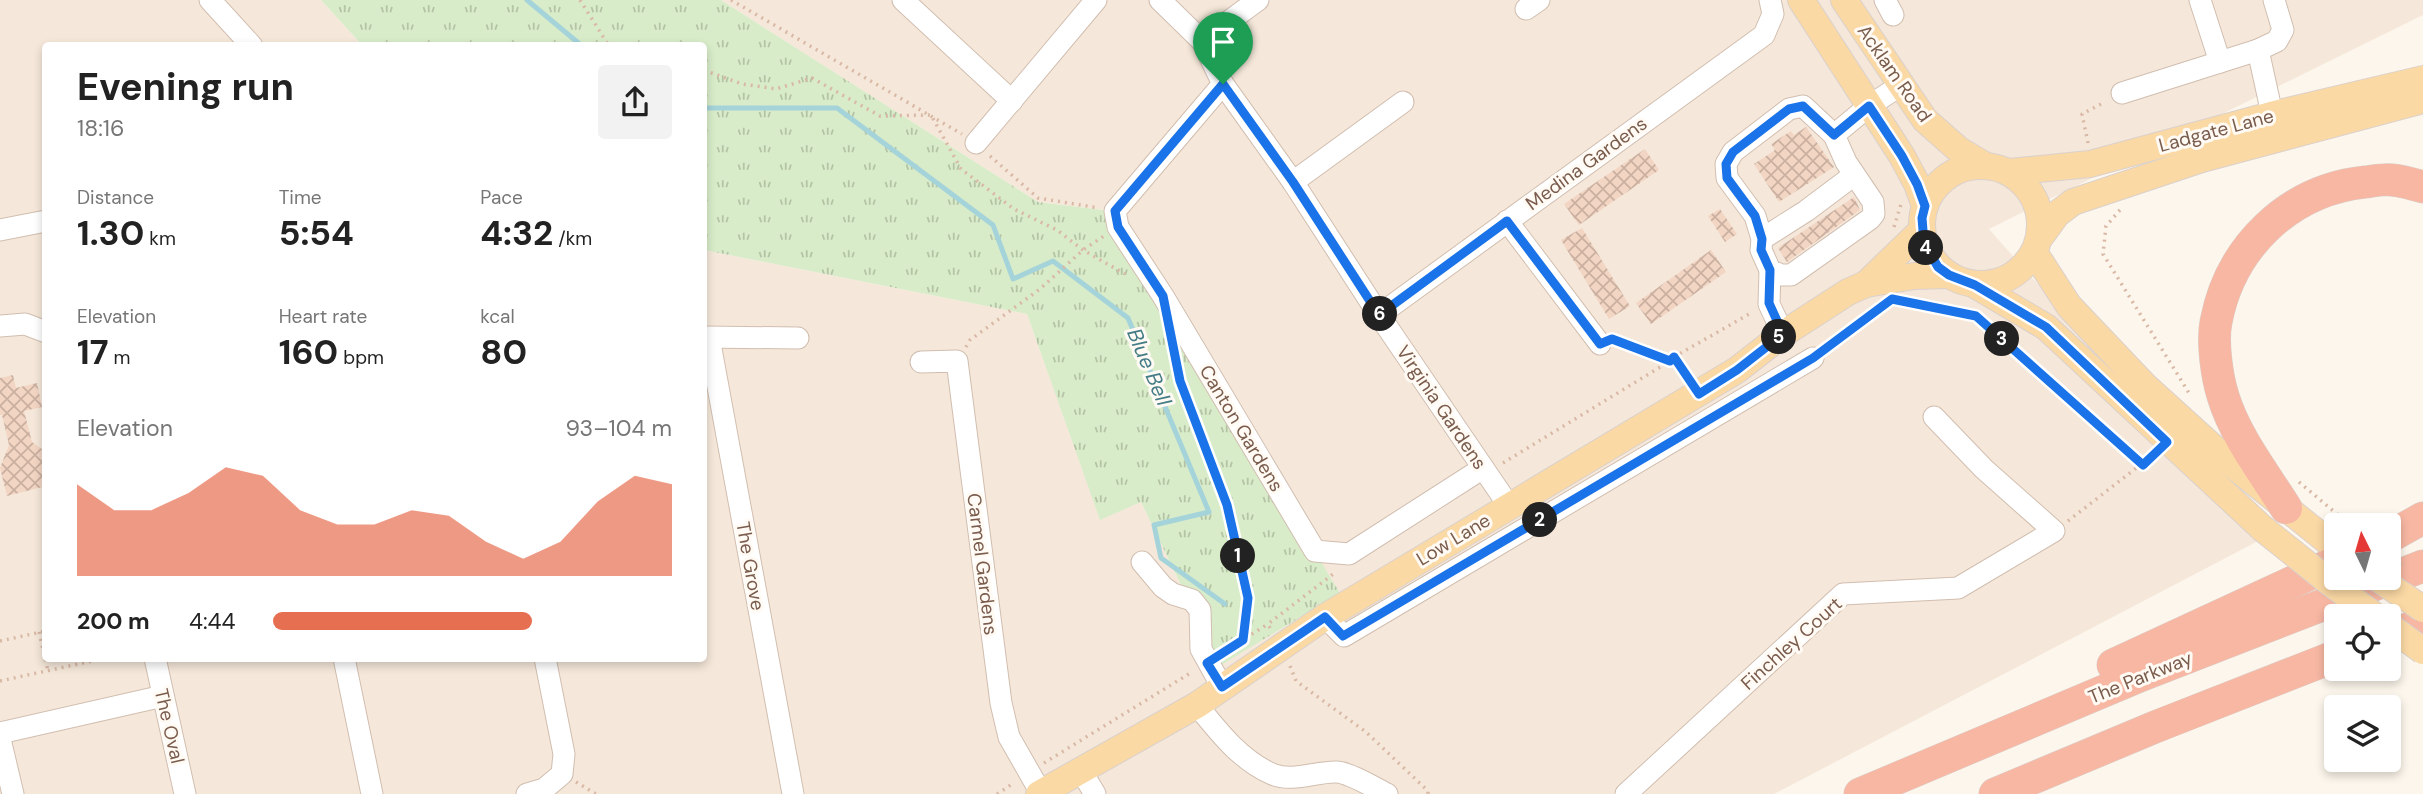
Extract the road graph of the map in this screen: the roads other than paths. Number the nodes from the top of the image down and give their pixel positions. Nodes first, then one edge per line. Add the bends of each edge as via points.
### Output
1 (211, 0) edge
2 (903, 0) edge
3 (1096, 0) edge
4 (1160, 0) edge
5 (1258, 0) edge
6 (1770, 0) edge
7 (1801, 0) edge
8 (1844, 0) edge
9 (2200, 0) edge
10 (2274, 0) edge
11 (1202, 41) junction
12 (248, 42) edge
13 (2258, 50) junction
14 (2220, 62) junction
15 (2423, 79) edge
16 (1223, 84) junction
17 (1901, 85) junction
18 (2122, 93) road end
19 (2423, 100) edge
20 (1012, 101) junction
21 (1403, 102) dead end
22 (1869, 106) junction
23 (2272, 127) junction
24 (1834, 135) junction
25 (976, 143) road end
26 (1997, 169) junction
27 (1854, 175) junction
28 (1293, 182) junction
29 (2423, 187) edge
30 (1923, 218) junction
31 (1507, 221) junction
32 (42, 222) edge
33 (0, 230) edge
34 (1762, 239) junction
35 (2038, 244) junction
36 (1770, 270) junction
37 (1949, 275) junction
38 (1866, 284) junction
39 (1975, 285) junction
40 (1379, 315) junction
41 (0, 326) edge
42 (42, 330) edge
43 (1783, 334) junction
44 (707, 337) edge
45 (798, 338) dead end
46 (707, 342) edge
47 (1600, 344) road end
48 (1813, 358) road end
49 (921, 362) dead end
50 (1737, 370) junction
51 (1750, 396) junction
52 (1934, 417) dead end
53 (1485, 471) junction
54 (1508, 506) junction
55 (2282, 518) junction
56 (2423, 518) edge
57 (2401, 530) edge
58 (2324, 541) edge
59 (1143, 562) dead end
60 (2423, 566) edge
61 (2324, 568) edge
62 (2395, 590) edge
63 (2359, 604) edge
64 (2423, 609) edge
65 (1325, 617) junction
66 (2423, 623) edge
67 (2401, 631) edge
68 (2401, 635) edge
69 (2423, 651) edge
70 (2324, 661) edge
71 (156, 662) edge
72 (345, 662) edge
73 (546, 662) edge
74 (1222, 687) junction
75 (163, 696) junction
76 (1197, 705) junction
77 (0, 733) edge
78 (0, 739) edge
79 (1080, 769) junction
80 (1036, 786) edge
81 (13, 794) edge
82 (185, 794) edge
83 (372, 794) edge
84 (527, 794) edge
85 (793, 794) edge
86 (1095, 794) edge
87 (1387, 794) edge
88 (1626, 794) edge
89 (1852, 794) edge
90 (1860, 794) edge
91 (1996, 794) edge

1 - 12 street
2 - 20 street
3 - 20 street
4 - 11 street, Virginia Gardens
5 - 11 street
6 - 31 street, Medina Gardens via 1773,15 1763,34
7 - 22 main road, Acklam Road
8 - 17 main road, Acklam Road
9 - 14 street
10 - 13 street via 2281,37
11 - 16 street, Virginia Gardens
13 - 14 street
13 - 23 street
14 - 18 street
15 - 23 main road, Ladgate Lane
16 - 28 street, Virginia Gardens
16 - 53 street, Canton Gardens via 1115,211 1118,227 1315,551 1349,554
17 - 22 street
17 - 26 main road, Acklam Road via 1925,120 1959,150
19 - 23 main road, Ladgate Lane
20 - 25 street
21 - 28 street
22 - 24 street
22 - 30 main road, Acklam Road via 1917,184
23 - 26 main road, Ladgate Lane via 2090,164
23 - 35 main road, Ladgate Lane via 2202,159 2073,202 2057,214
24 - 27 street
24 - 34 street via 1803,106 1789,109 1733,152 1726,164 1727,178 1755,216
26 - 30 main road via 1966,167 1948,175 1934,189
26 - 35 main road via 2029,190 2037,204
27 - 34 street
27 - 36 street via 1873,202 1870,219 1791,275
28 - 40 street, Virginia Gardens
29 - 55 highway via 2390,180 2343,184 2303,199 2271,222 2247,250 2227,285 2215,324 2223,396
30 - 37 main road via 1930,256
30 - 38 main road, Low Lane
31 - 40 street, Medina Gardens
31 - 47 street
32 - 33 street
34 - 36 street via 1761,250
35 - 39 main road via 2024,267 2010,278
35 - 55 main road via 2069,306
36 - 43 street via 1769,303
37 - 38 main road, Low Lane
37 - 39 main road
38 - 43 main road, Low Lane
39 - 55 main road via 2046,327 2167,442
40 - 53 street, Virginia Gardens
41 - 42 street via 25,324
43 - 50 main road, Low Lane
44 - 45 street
46 - 85 street, The Grove
48 - 51 street
49 - 80 street, Carmel Gardens via 957,361 1001,703 1009,737
50 - 51 street
50 - 54 main road, Low Lane
51 - 65 street via 1343,636
52 - 88 street, Finchley Court via 2054,531 1958,588 1843,594
53 - 54 street, Virginia Gardens
54 - 65 main road, Low Lane
55 - 58 main road
55 - 63 main road, bridge via 2328,581
56 - 57 highway
59 - 74 street via 1163,587 1192,600 1200,610 1201,649
60 - 90 highway, The Parkway via 2142,675
61 - 89 highway via 2028,705
62 - 64 main road, bridge
65 - 74 main road, Low Lane via 1274,635
66 - 67 highway
68 - 69 main road, bridge
70 - 91 highway
71 - 75 street, The Oval
72 - 83 street
73 - 84 street via 564,754 562,774 544,789
74 - 76 main road, Low Lane
75 - 77 street
75 - 82 street, The Oval
76 - 79 main road, Low Lane
76 - 87 street via 1222,736 1274,775 1339,772
78 - 81 street
79 - 80 main road, Low Lane
79 - 86 street

